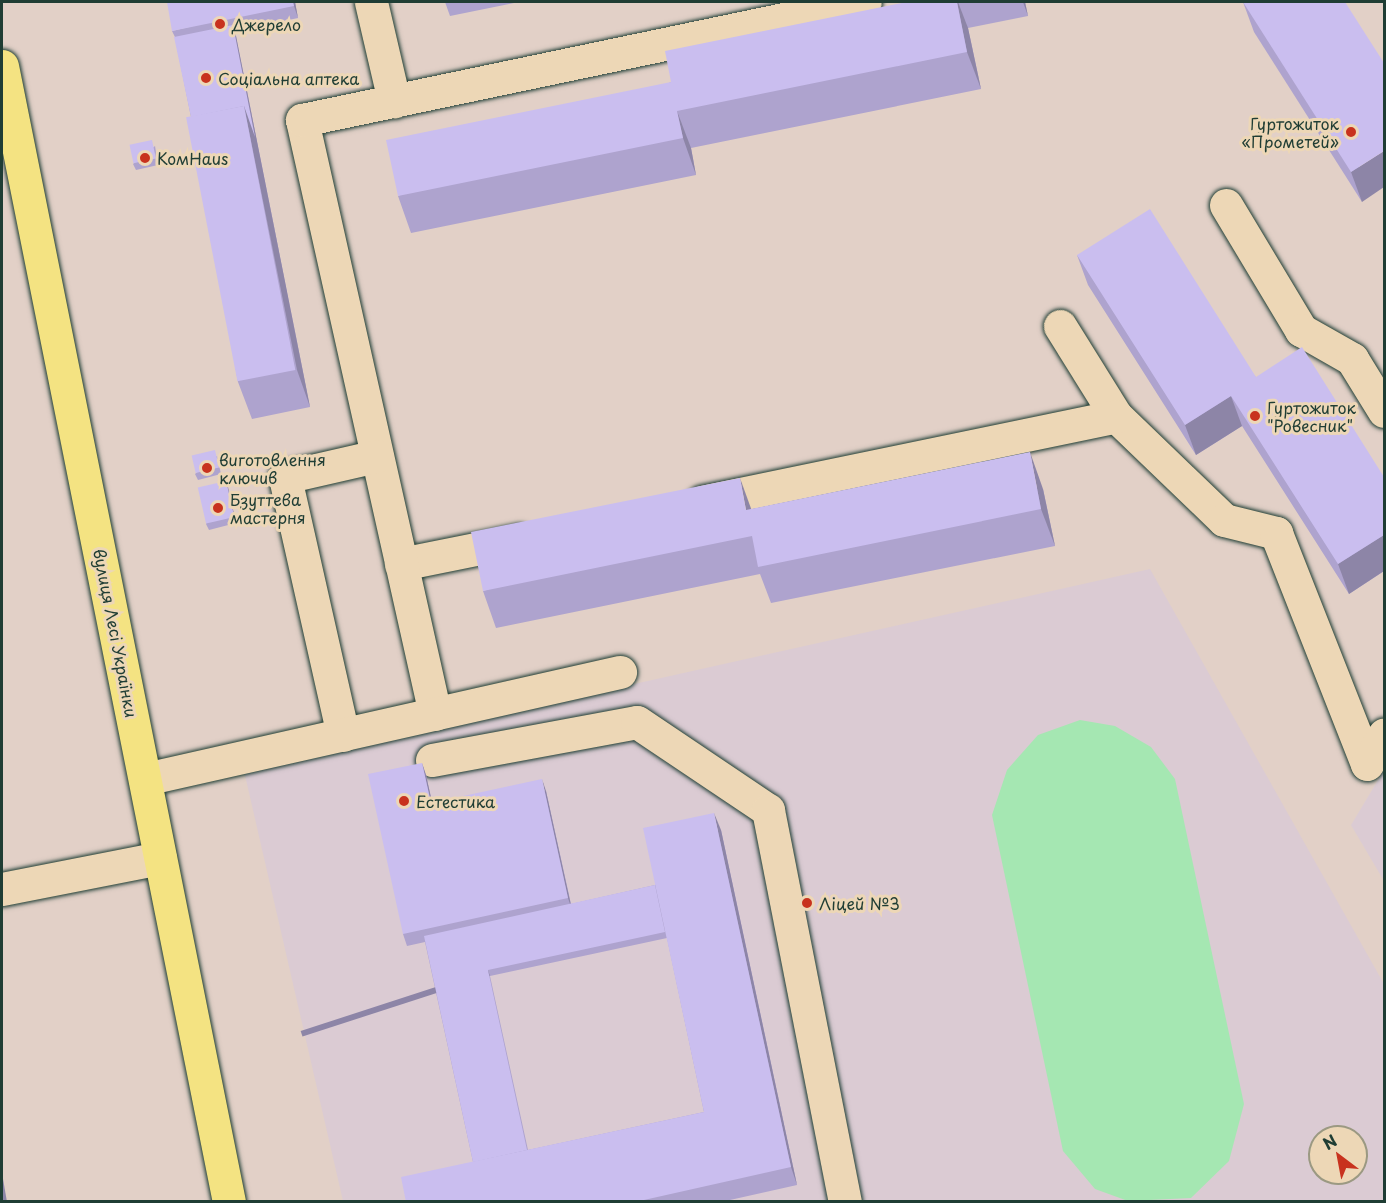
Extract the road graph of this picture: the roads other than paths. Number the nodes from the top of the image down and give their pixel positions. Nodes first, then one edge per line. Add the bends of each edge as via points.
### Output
1 (371, 2) edge
2 (866, 2) edge
3 (2, 66) edge
4 (394, 101) junction
5 (8, 131) edge
6 (1226, 205) dead end
7 (1059, 326) dead end
8 (1384, 411) edge
9 (1116, 416) junction
10 (377, 456) junction
11 (666, 509) edge
12 (551, 533) edge
13 (401, 564) junction
14 (620, 672) dead end
15 (576, 682) junction
16 (435, 714) junction
17 (637, 722) junction
18 (343, 735) junction
19 (1384, 735) edge
20 (432, 760) dead end
21 (145, 779) junction
22 (160, 858) junction
23 (2, 889) edge
24 (229, 1202) edge
25 (845, 1202) edge

1 - 4 lane
2 - 4 lane
3 - 5 main road, вулиця Лесі Українки
4 - 10 lane via 302,120
5 - 21 main road, вулиця Лесі Українки
6 - 8 lane via 1301,330 1352,359
7 - 9 lane
9 - 11 lane
9 - 19 lane via 1224,520 1276,533 1367,764
10 - 13 lane
10 - 18 lane via 285,477
12 - 13 lane
13 - 16 lane
14 - 15 lane
15 - 16 lane
15 - 17 lane
16 - 18 lane
17 - 20 lane
17 - 25 lane via 768,810
18 - 21 lane
21 - 22 main road, вулиця Лесі Українки
22 - 23 lane
22 - 24 main road, вулиця Лесі Українки

